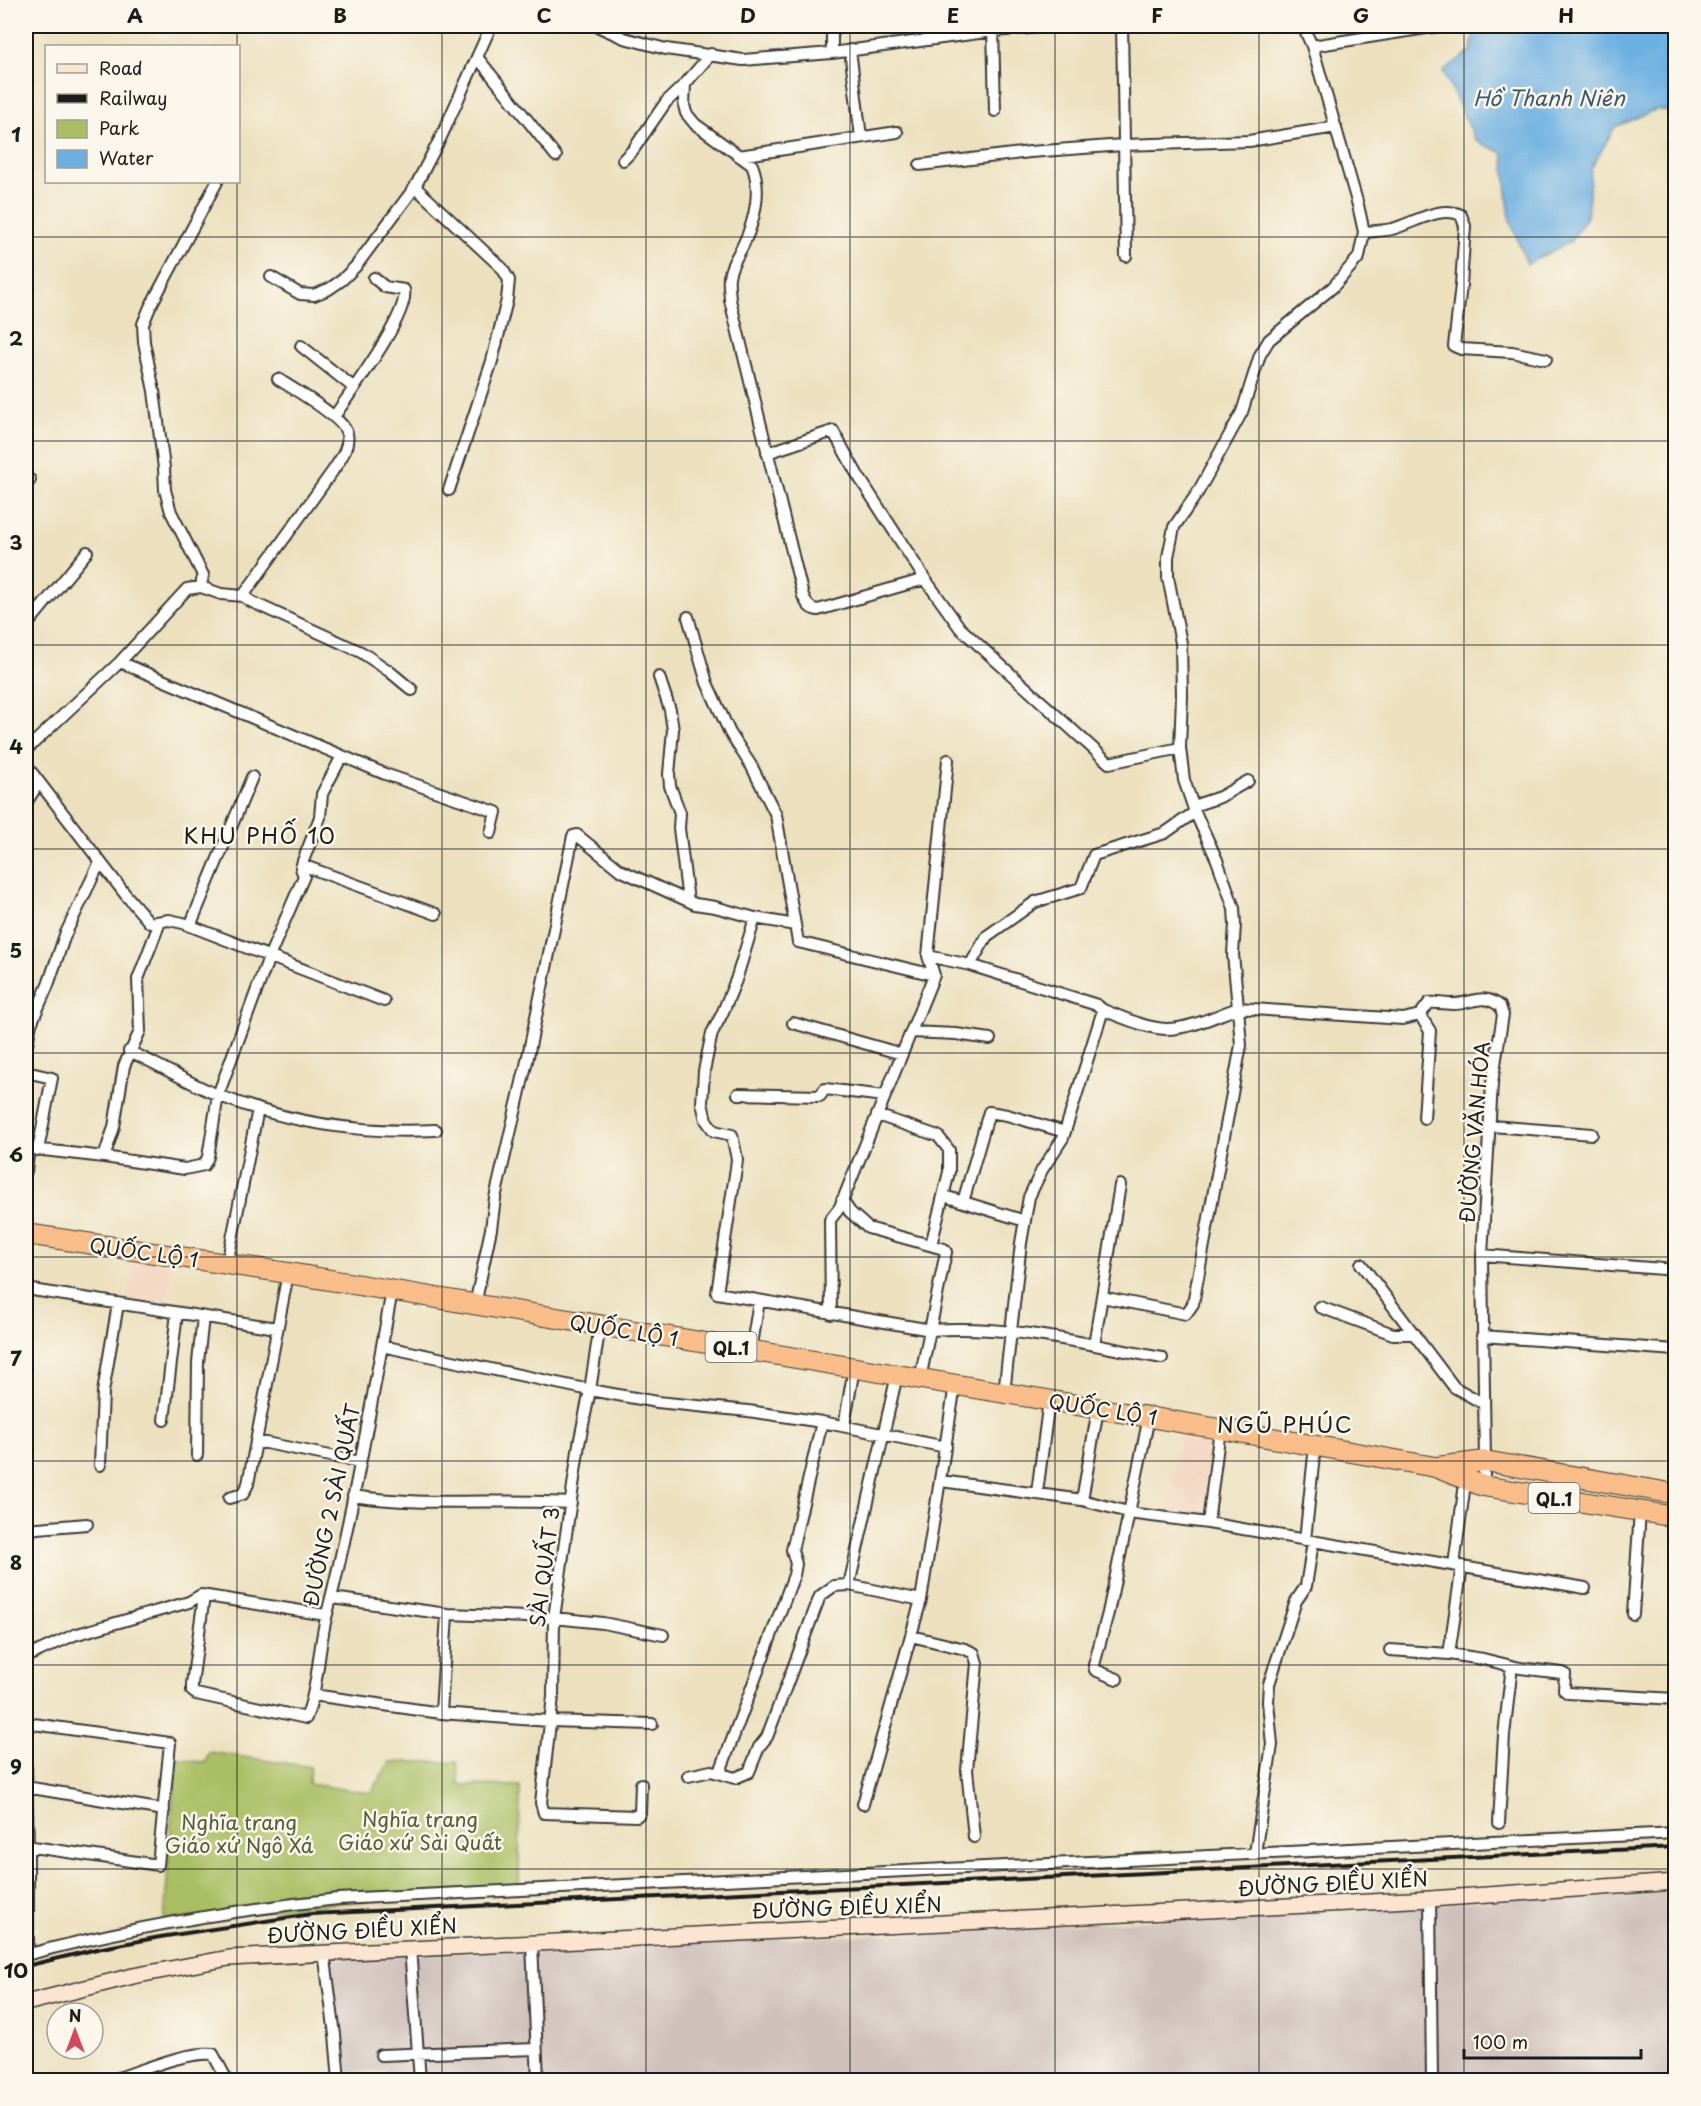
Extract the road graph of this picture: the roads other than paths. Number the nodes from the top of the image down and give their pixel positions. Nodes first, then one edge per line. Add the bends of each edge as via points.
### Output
1 (477, 26) edge
2 (597, 26) edge
3 (832, 26) edge
4 (1054, 26) edge
5 (1122, 26) edge
6 (1303, 26) edge
7 (1437, 26) edge
8 (490, 28) edge
9 (993, 28) edge
10 (1312, 46) junction
11 (850, 50) junction
12 (832, 53) junction
13 (711, 54) junction
14 (477, 57) junction
15 (685, 84) junction
16 (995, 111) dead end
17 (1336, 128) junction
18 (897, 132) dead end
19 (861, 137) junction
20 (1123, 146) junction
21 (556, 156) dead end
22 (740, 156) junction
23 (623, 160) dead end
24 (920, 165) dead end
25 (216, 183) edge
26 (415, 187) junction
27 (1364, 232) junction
28 (1126, 256) dead end
29 (271, 277) dead end
30 (374, 278) dead end
31 (301, 346) dead end
32 (1546, 359) dead end
33 (278, 379) dead end
34 (353, 387) junction
35 (334, 417) junction
36 (767, 453) junction
37 (449, 490) dead end
38 (87, 552) dead end
39 (925, 579) junction
40 (201, 587) junction
41 (243, 596) junction
42 (688, 616) dead end
43 (26, 626) edge
44 (120, 662) junction
45 (659, 677) dead end
46 (412, 690) dead end
47 (1180, 748) junction
48 (26, 750) edge
49 (342, 756) junction
50 (948, 760) dead end
51 (26, 765) edge
52 (252, 777) dead end
53 (1248, 781) dead end
54 (39, 782) junction
55 (26, 803) edge
56 (1194, 809) junction
57 (491, 832) dead end
58 (100, 861) junction
59 (302, 865) junction
60 (688, 901) junction
61 (436, 914) dead end
62 (755, 918) junction
63 (160, 922) junction
64 (190, 926) junction
65 (795, 926) junction
66 (928, 956) junction
67 (269, 957) junction
68 (970, 965) junction
69 (934, 975) junction
70 (384, 1001) dead end
71 (1238, 1008) junction
72 (1103, 1010) junction
73 (1420, 1015) junction
74 (28, 1022) edge
75 (793, 1023) dead end
76 (911, 1032) junction
77 (990, 1039) dead end
78 (26, 1049) edge
79 (129, 1051) junction
80 (902, 1054) junction
81 (26, 1072) edge
82 (738, 1094) dead end
83 (218, 1095) junction
84 (885, 1096) junction
85 (258, 1109) junction
86 (877, 1116) junction
87 (1424, 1118) dead end
88 (1491, 1126) junction
89 (436, 1130) dead end
90 (1065, 1132) junction
91 (1592, 1134) dead end
92 (31, 1149) edge
93 (104, 1156) junction
94 (26, 1172) edge
95 (949, 1172) junction
96 (970, 1178) junction
97 (1120, 1185) dead end
98 (944, 1196) junction
99 (842, 1200) junction
100 (963, 1202) junction
101 (1025, 1221) junction
102 (26, 1234) edge
103 (931, 1245) junction
104 (1482, 1255) junction
105 (1361, 1263) dead end
106 (227, 1264) junction
107 (1676, 1270) edge
108 (288, 1274) junction
109 (26, 1289) edge
110 (392, 1291) junction
111 (1101, 1297) junction
112 (759, 1301) junction
113 (118, 1304) junction
114 (475, 1305) junction
115 (1320, 1307) dead end
116 (177, 1313) junction
117 (831, 1314) junction
118 (203, 1317) junction
119 (600, 1326) junction
120 (277, 1328) junction
121 (931, 1330) junction
122 (1011, 1333) junction
123 (1415, 1334) junction
124 (1482, 1336) junction
125 (1094, 1345) junction
126 (382, 1346) junction
127 (1676, 1350) edge
128 (751, 1351) junction
129 (1162, 1358) dead end
130 (854, 1368) junction
131 (897, 1375) junction
132 (920, 1379) junction
133 (955, 1384) junction
134 (590, 1390) junction
135 (1004, 1393) junction
136 (1049, 1400) junction
137 (1484, 1404) junction
138 (1098, 1409) junction
139 (1149, 1417) junction
140 (164, 1420) dead end
141 (822, 1422) junction
142 (844, 1426) junction
143 (1220, 1429) junction
144 (884, 1435) junction
145 (256, 1441) junction
146 (1315, 1446) junction
147 (946, 1447) junction
148 (197, 1455) dead end
149 (360, 1462) junction
150 (100, 1465) dead end
151 (1475, 1473) junction
152 (941, 1480) junction
153 (1037, 1493) junction
154 (1676, 1494) edge
155 (353, 1496) junction
156 (229, 1498) dead end
157 (1082, 1500) junction
158 (571, 1503) junction
159 (1128, 1511) junction
160 (1640, 1511) junction
161 (1676, 1517) edge
162 (1208, 1523) junction
163 (87, 1524) dead end
164 (26, 1528) edge
165 (1309, 1541) junction
166 (1458, 1566) junction
167 (849, 1585) junction
168 (1585, 1588) dead end
169 (204, 1596) junction
170 (332, 1598) junction
171 (921, 1600) junction
172 (447, 1614) junction
173 (1633, 1614) dead end
174 (326, 1615) junction
175 (554, 1618) junction
176 (663, 1635) dead end
177 (911, 1636) junction
178 (1390, 1650) dead end
179 (1449, 1654) junction
180 (26, 1657) edge
181 (1512, 1666) junction
182 (1117, 1679) dead end
183 (313, 1695) junction
184 (1676, 1699) edge
185 (441, 1713) junction
186 (549, 1721) junction
187 (26, 1723) edge
188 (652, 1724) dead end
189 (26, 1767) edge
190 (720, 1772) junction
191 (688, 1776) dead end
192 (641, 1784) dead end
193 (27, 1787) edge
194 (863, 1804) dead end
195 (164, 1810) junction
196 (1499, 1823) dead end
197 (1676, 1833) edge
198 (974, 1837) dead end
199 (27, 1846) edge
200 (1255, 1853) junction
201 (1676, 1882) edge
202 (1430, 1899) junction
203 (27, 1902) edge
204 (532, 1943) junction
205 (410, 1948) junction
206 (324, 1952) junction
207 (27, 1954) edge
208 (26, 2003) edge
209 (536, 2049) junction
210 (418, 2053) junction
211 (381, 2055) dead end
212 (112, 2080) edge
213 (227, 2080) edge
214 (339, 2080) edge
215 (420, 2080) edge
216 (538, 2080) edge
217 (1432, 2080) edge

1 - 8 street
2 - 13 street via 666,49
3 - 12 street
4 - 9 street
5 - 20 street
6 - 10 street
7 - 10 street
8 - 14 street
9 - 11 street
9 - 16 street
10 - 17 street
11 - 12 street
11 - 19 street
12 - 13 street via 743,60
13 - 15 street
14 - 21 street
14 - 26 street
15 - 22 street via 686,113
15 - 23 street via 666,102
17 - 20 street via 1249,141
17 - 27 street
18 - 19 street
19 - 22 street
20 - 24 street
20 - 28 street
22 - 36 street via 752,165 757,176 757,195 744,244 729,276 730,300
25 - 40 street via 143,324 165,490 171,513 203,575
26 - 29 street via 356,266 328,289 314,295 300,294
26 - 37 street via 502,268 509,280 492,361
27 - 32 street via 1390,229 1439,212 1451,211 1461,216 1465,226 1454,346
27 - 47 street via 1359,257 1343,277 1269,340 1260,355 1242,412 1174,527 1168,577 1181,643
30 - 34 street via 385,287 404,290 404,300 389,334
31 - 34 street
33 - 35 street
34 - 35 street
35 - 41 street via 348,435 345,452
36 - 39 street via 833,431
36 - 39 street via 803,596 812,609
38 - 43 street
39 - 47 street via 960,628 1109,763
40 - 41 street
40 - 44 street via 187,589
41 - 46 street via 361,652
42 - 65 street via 707,683 776,815
44 - 48 street
44 - 49 street
45 - 60 street via 673,729 670,786 680,813
47 - 56 street via 1184,780
49 - 57 street via 496,812
49 - 59 street via 322,794 320,817
50 - 66 street
51 - 54 street
52 - 64 street
53 - 56 street
54 - 55 street
54 - 58 street
56 - 68 street via 1166,833 1094,855 1081,888 1035,902 987,936
56 - 71 street via 1234,908 1233,963
58 - 63 street via 150,923
58 - 74 street via 65,935 48,985
59 - 61 street
59 - 67 street via 304,876
60 - 62 street
60 - 114 street via 620,870 577,835 573,836
62 - 65 street
62 - 112 street via 736,980 712,1033 702,1103 714,1131 732,1135 737,1158 717,1293
63 - 64 street via 169,920
63 - 79 street via 138,979 140,1031
64 - 67 street
65 - 69 street via 798,942
66 - 68 street
66 - 69 street
67 - 70 street
67 - 83 street
68 - 72 street
69 - 76 street
71 - 72 street via 1184,1027 1164,1029
71 - 73 street, ĐƯỜNG VĂN HÓA via 1403,1019
71 - 111 street via 1241,1045 1193,1304 1186,1314
72 - 90 street
73 - 87 street via 1430,1031
73 - 88 street, ĐƯỜNG VĂN HÓA via 1434,1002 1455,1004 1480,999 1500,1006 1503,1015 1492,1083
74 - 78 street
75 - 80 street
76 - 77 street
76 - 80 street
79 - 83 street
79 - 93 street via 114,1127
80 - 84 street
81 - 92 street via 52,1078
82 - 84 street via 820,1096 825,1089
83 - 85 street
83 - 93 street via 204,1165 185,1169
84 - 86 street
85 - 89 street via 356,1130
85 - 106 street
86 - 95 street via 938,1136 949,1150
86 - 99 street
88 - 91 street
88 - 104 street, ĐƯỜNG VĂN HÓA
90 - 96 street via 989,1112
90 - 101 street via 1029,1197
92 - 93 street
92 - 94 street
95 - 96 street
95 - 98 street
96 - 100 street
97 - 111 street
98 - 100 street
98 - 103 street
99 - 103 street via 868,1228
99 - 117 street via 830,1220
100 - 101 street
101 - 122 street
102 - 106 highway, QUỐC LỘ 1 / QL.1
103 - 121 street via 946,1252
104 - 107 street
104 - 124 street, ĐƯỜNG VĂN HÓA
105 - 123 street
106 - 108 highway, QUỐC LỘ 1 / QL.1
108 - 110 highway, QUỐC LỘ 1 / QL.1
108 - 120 street
109 - 113 street
110 - 114 highway, QUỐC LỘ 1 / QL.1
110 - 126 street, ĐƯỜNG 2 SÀI QUẤT
111 - 125 street
112 - 117 street
112 - 128 street
113 - 116 street
113 - 150 street via 103,1392
114 - 119 highway, QUỐC LỘ 1 / QL.1
115 - 123 street via 1393,1334
116 - 118 street
116 - 140 street
117 - 121 street
118 - 120 street
118 - 148 street via 198,1362
119 - 128 highway, QUỐC LỘ 1 / QL.1
119 - 134 street, SÀI QUẤT 3
120 - 145 street
121 - 122 street via 963,1328
121 - 132 street
122 - 125 street
122 - 135 street
123 - 137 street via 1454,1386
124 - 127 street
124 - 137 street, ĐƯỜNG VĂN HÓA
125 - 129 street
126 - 134 street
126 - 149 street, ĐƯỜNG 2 SÀI QUẤT
128 - 130 highway, QUỐC LỘ 1 / QL.1
130 - 131 highway, QUỐC LỘ 1 / QL.1
130 - 142 street
131 - 132 highway, QUỐC LỘ 1 / QL.1
131 - 144 street
132 - 133 highway, QUỐC LỘ 1 / QL.1
133 - 135 highway, QUỐC LỘ 1 / QL.1
133 - 147 street
134 - 141 street
134 - 158 street, SÀI QUẤT 3
135 - 136 highway, QUỐC LỘ 1 / QL.1
136 - 138 highway, QUỐC LỘ 1 / QL.1
136 - 153 street
137 - 151 street, ĐƯỜNG VĂN HÓA
138 - 139 highway, QUỐC LỘ 1 / QL.1
138 - 157 street
139 - 143 highway, QUỐC LỘ 1 / QL.1
139 - 159 street
141 - 142 street
141 - 190 street via 792,1550 794,1575
142 - 144 street
143 - 146 highway, QUỐC LỘ 1 / QL.1
143 - 162 street
144 - 147 street
144 - 167 street
145 - 149 street
145 - 156 street via 245,1491
146 - 151 highway, QUỐC LỘ 1 / QL.1
146 - 165 street
147 - 152 street
149 - 155 street, ĐƯỜNG 2 SÀI QUẤT
151 - 154 highway, QUỐC LỘ 1 / QL.1
151 - 160 highway, QUỐC LỘ 1 / QL.1
151 - 166 street, ĐƯỜNG VĂN HÓA
152 - 153 street
152 - 171 street
153 - 157 street
155 - 158 street via 390,1502
155 - 170 street, ĐƯỜNG 2 SÀI QUẤT
157 - 159 street
158 - 175 street, SÀI QUẤT 3
159 - 162 street
159 - 182 street via 1094,1665 1095,1670
160 - 161 highway, QUỐC LỘ 1 / QL.1
160 - 173 street
162 - 165 street
163 - 164 street
165 - 166 street
165 - 200 street via 1306,1586 1296,1601 1269,1684 1272,1745
166 - 168 street
166 - 179 street, ĐƯỜNG VĂN HÓA
167 - 171 street
167 - 190 street via 834,1586 820,1596 767,1737 749,1772 735,1778
169 - 174 street
169 - 180 street via 74,1635
169 - 183 street, ĐƯỜNG 2 SÀI QUẤT via 192,1691 306,1718
170 - 172 street
170 - 174 street, ĐƯỜNG 2 SÀI QUẤT
171 - 177 street
172 - 175 street
172 - 185 street
174 - 183 street, ĐƯỜNG 2 SÀI QUẤT
175 - 176 street
175 - 186 street, SÀI QUẤT 3
177 - 194 street
177 - 198 street via 974,1653 977,1663 967,1770
178 - 179 street
179 - 181 street
181 - 184 street via 1565,1674 1564,1690 1568,1693
181 - 196 street
183 - 185 street
185 - 186 street
186 - 188 street
186 - 192 street, SÀI QUẤT 3 via 541,1803 544,1813 637,1816
187 - 195 street via 170,1743
189 - 193 street
190 - 191 street
193 - 195 street
193 - 199 street
195 - 199 street via 158,1865
197 - 200 street
199 - 203 street
200 - 207 street via 338,1899 213,1916
201 - 202 street, ĐƯỜNG ĐIỀU XIỂN
202 - 204 street, ĐƯỜNG ĐIỀU XIỂN
202 - 217 street
203 - 207 street
204 - 205 street, ĐƯỜNG ĐIỀU XIỂN
204 - 209 street
205 - 206 street, ĐƯỜNG ĐIỀU XIỂN
205 - 210 street
206 - 208 street, ĐƯỜNG ĐIỀU XIỂN via 229,1958 133,1976
206 - 214 street
209 - 210 street
209 - 216 street
210 - 211 street
210 - 215 street
212 - 213 street via 204,2053 213,2054

